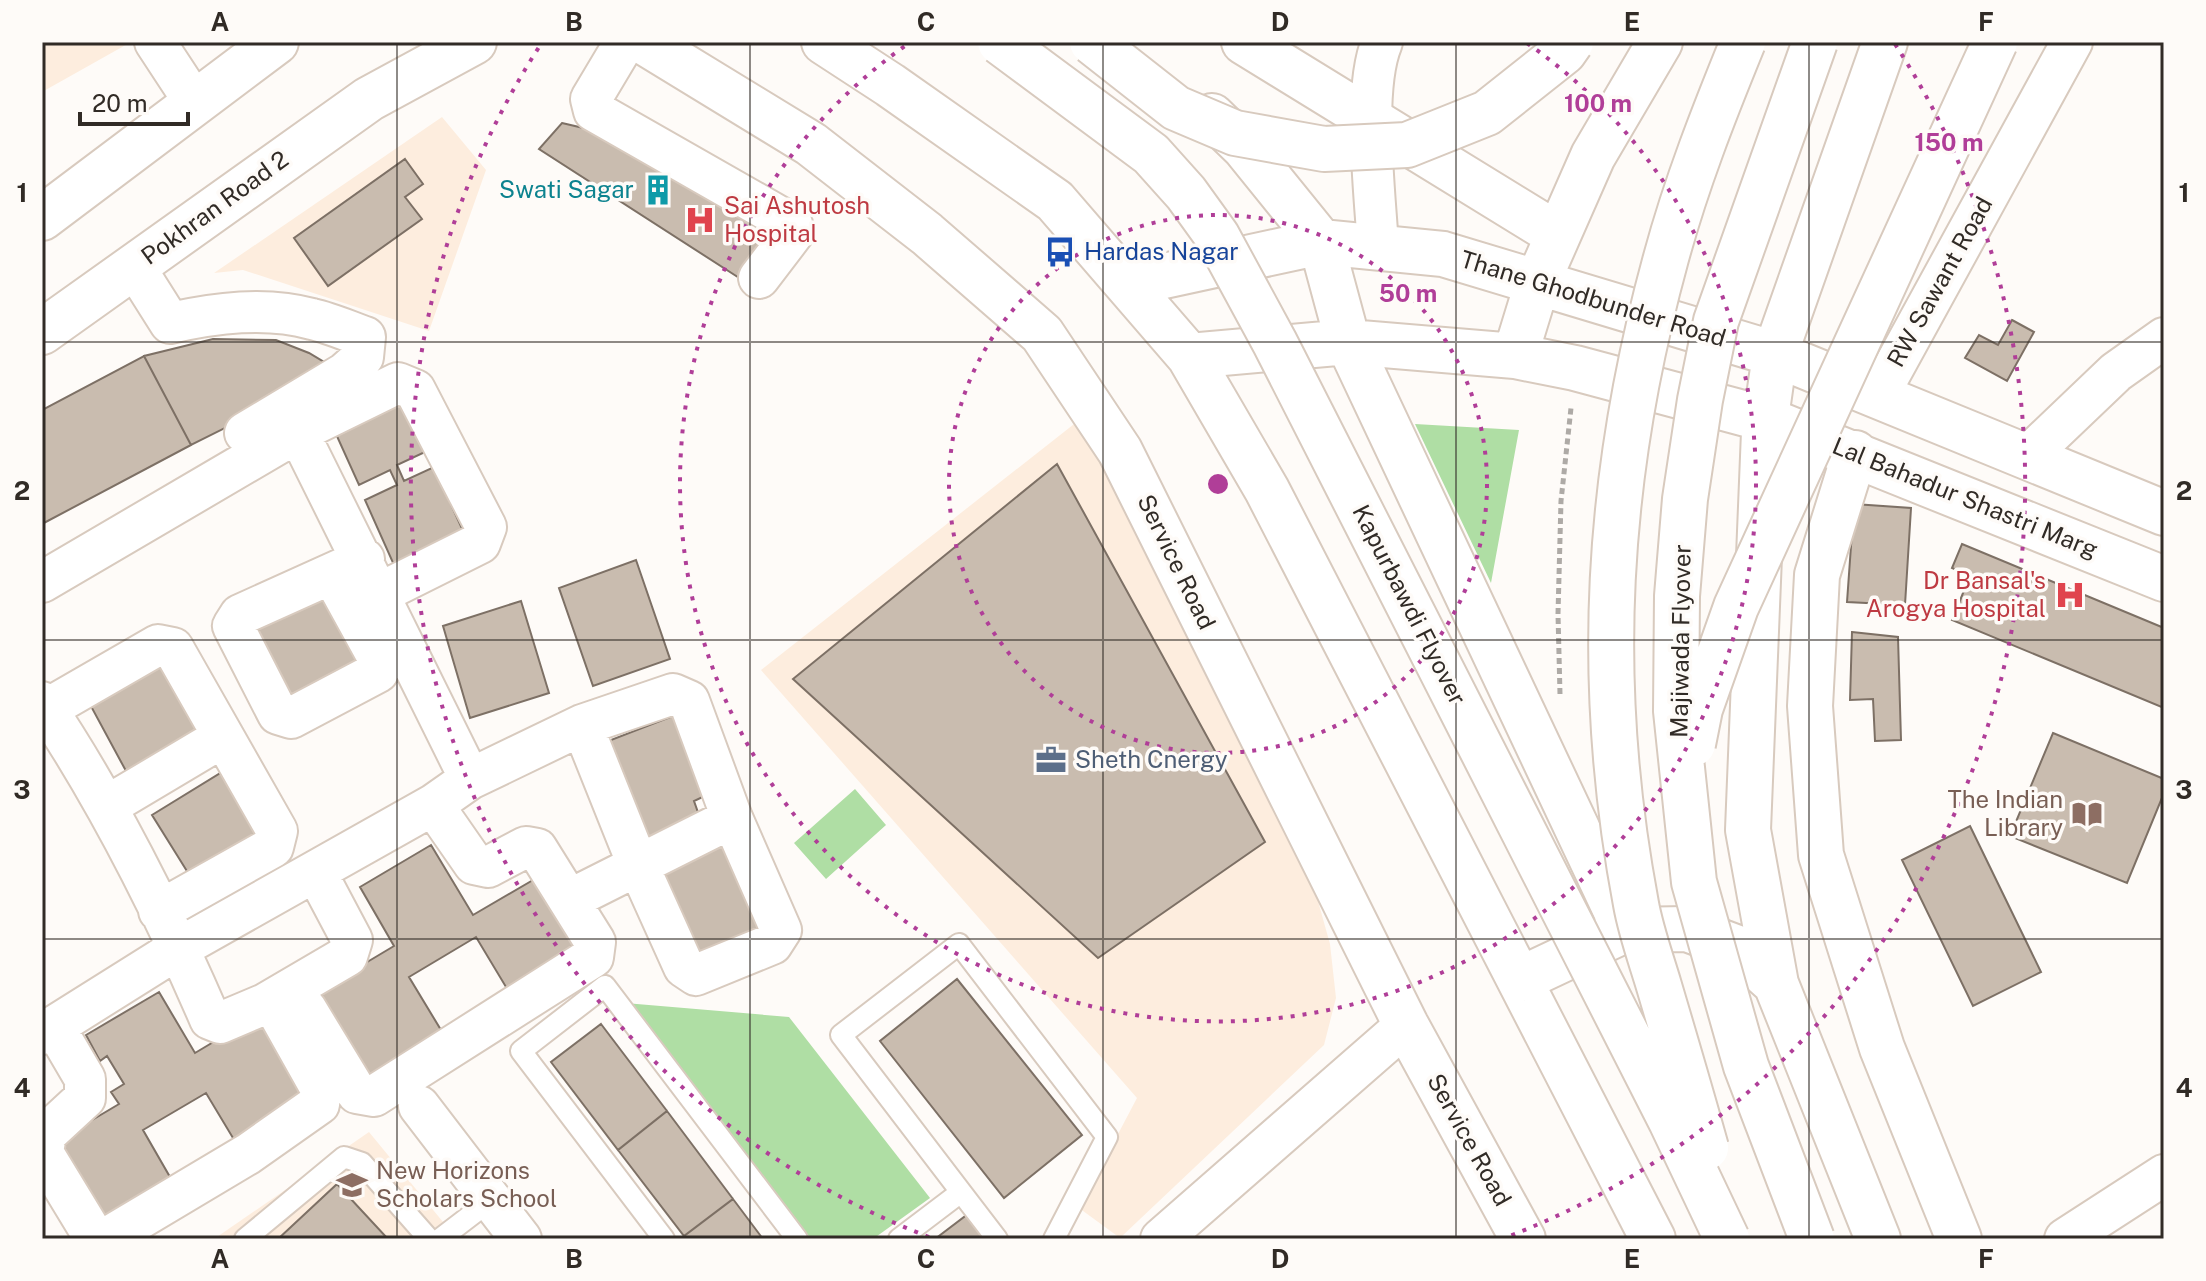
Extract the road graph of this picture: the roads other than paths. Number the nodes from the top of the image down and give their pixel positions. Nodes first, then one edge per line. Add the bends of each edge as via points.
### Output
1 (155, 42) edge
2 (276, 42) edge
3 (474, 42) edge
4 (625, 42) edge
5 (644, 42) edge
6 (824, 42) edge
7 (1000, 42) edge
8 (1092, 42) edge
9 (1125, 42) edge
10 (1244, 42) edge
11 (1382, 42) edge
12 (1571, 42) edge
13 (1660, 42) edge
14 (1743, 42) edge
15 (1815, 42) edge
16 (1885, 42) edge
17 (1995, 42) edge
18 (2072, 42) edge
19 (195, 103) junction
20 (1372, 120) junction
21 (43, 216) edge
22 (1558, 235) junction
23 (1321, 242) junction
24 (1378, 247) junction
25 (134, 266) junction
26 (759, 278) dead end
27 (1538, 281) junction
28 (1127, 284) junction
29 (42, 332) edge
30 (2164, 338) edge
31 (1348, 342) junction
32 (1775, 354) junction
33 (1189, 356) junction
34 (1515, 356) junction
35 (1878, 396) junction
36 (1765, 419) junction
37 (298, 432) junction
38 (1855, 453) junction
39 (2028, 456) junction
40 (2164, 513) edge
41 (42, 553) edge
42 (359, 575) junction
43 (2164, 579) edge
44 (42, 582) edge
45 (44, 706) edge
46 (582, 725) junction
47 (223, 737) junction
48 (470, 779) junction
49 (1684, 786) junction
50 (433, 805) junction
51 (107, 806) junction
52 (732, 818) junction
53 (638, 865) junction
54 (316, 872) junction
55 (569, 900) junction
56 (159, 911) junction
57 (1625, 930) junction
58 (179, 948) junction
59 (1521, 979) junction
60 (1776, 984) junction
61 (279, 995) junction
62 (1406, 1025) junction
63 (48, 1030) edge
64 (419, 1106) dead end
65 (2164, 1175) edge
66 (961, 1192) junction
67 (491, 1200) junction
68 (245, 1239) edge
69 (429, 1239) edge
70 (440, 1239) edge
71 (521, 1239) edge
72 (664, 1239) edge
73 (797, 1239) edge
74 (899, 1239) edge
75 (997, 1239) edge
76 (1054, 1239) edge
77 (1161, 1239) edge
78 (1523, 1239) edge
79 (1653, 1239) edge
80 (1729, 1239) edge
81 (1812, 1239) edge
82 (1878, 1239) edge
83 (1959, 1239) edge
84 (2065, 1239) edge

1 - 19 street
2 - 19 main road
3 - 25 main road, Pokhran Road 2 via 369,99
4 - 26 street via 591,99 594,111 792,224 794,232
5 - 62 main road, Service Road via 811,144 927,234 1042,334 1120,451
6 - 28 main road via 1055,201
7 - 80 main road, Kapurbawdi Flyover, bridge via 1151,154 1217,236
8 - 12 main road, bridge via 1176,108 1235,133 1324,149 1407,145 1487,113
9 - 23 main road via 1244,147
10 - 20 main road
11 - 20 street
13 - 22 main road via 1593,156
14 - 80 main road, bridge via 1696,161 1645,338 1627,427 1611,584 1612,703 1636,907
15 - 49 main road, Majiwada Flyover, bridge via 1716,321 1700,400 1677,596 1676,711
16 - 32 main road
17 - 49 main road, bridge via 1736,607 1700,709
18 - 35 street, RW Sawant Road
19 - 21 main road
20 - 22 main road
20 - 24 street
22 - 27 main road
23 - 24 main road, Thane Ghodbunder Road
23 - 28 main road, Thane Ghodbunder Road
23 - 31 main road
24 - 27 main road, Thane Ghodbunder Road via 1443,254
25 - 29 main road, Pokhran Road 2
25 - 41 street via 173,329 211,314 310,318 365,337 363,357 345,373
27 - 32 main road, Thane Ghodbunder Road
27 - 34 main road
28 - 33 main road
30 - 39 street via 2116,372
31 - 33 main road
31 - 34 main road
31 - 57 main road
32 - 35 main road
32 - 36 main road
33 - 59 main road via 1267,490
34 - 36 main road
35 - 39 main road
36 - 38 main road, Lal Bahadur Shastri Marg
36 - 60 main road via 1748,830
37 - 42 street
37 - 42 street via 398,383 415,390 486,527 480,543
37 - 44 street
38 - 43 main road, Lal Bahadur Shastri Marg
38 - 83 main road via 1817,575 1810,706 1821,855 1882,1048
39 - 40 main road
42 - 48 street
45 - 47 street via 158,645 173,648
45 - 51 street
46 - 48 street
46 - 52 street via 673,694 689,701
46 - 53 street
47 - 51 street
47 - 56 street via 277,831 273,847
48 - 50 street
49 - 81 main road, Majiwada Flyover, bridge via 1694,882 1741,1051
50 - 54 street
50 - 55 street via 474,864 488,867 526,847 537,849
51 - 56 street
52 - 53 street
52 - 53 street via 781,930 772,944 696,975 684,967
53 - 55 street
54 - 58 street
54 - 61 street via 352,940 347,956
55 - 61 street via 595,942 593,957 374,1096 357,1093
56 - 58 street
57 - 59 main road
57 - 60 main road via 1687,929 1735,947
58 - 61 street via 210,1019 220,1023
58 - 63 street
59 - 79 main road
60 - 82 main road
61 - 63 street via 275,1007 321,1089 319,1104 248,1154 107,1238 91,1232 43,1153 46,1134 85,1098 85,1079
62 - 77 street
62 - 78 main road, Service Road
64 - 67 street
65 - 84 street
66 - 74 lane
66 - 75 lane
66 - 76 lane via 841,1035 959,944 1107,1137
67 - 70 lane
67 - 71 street
68 - 69 lane via 344,1157 362,1163
72 - 73 lane via 521,1051 605,986

